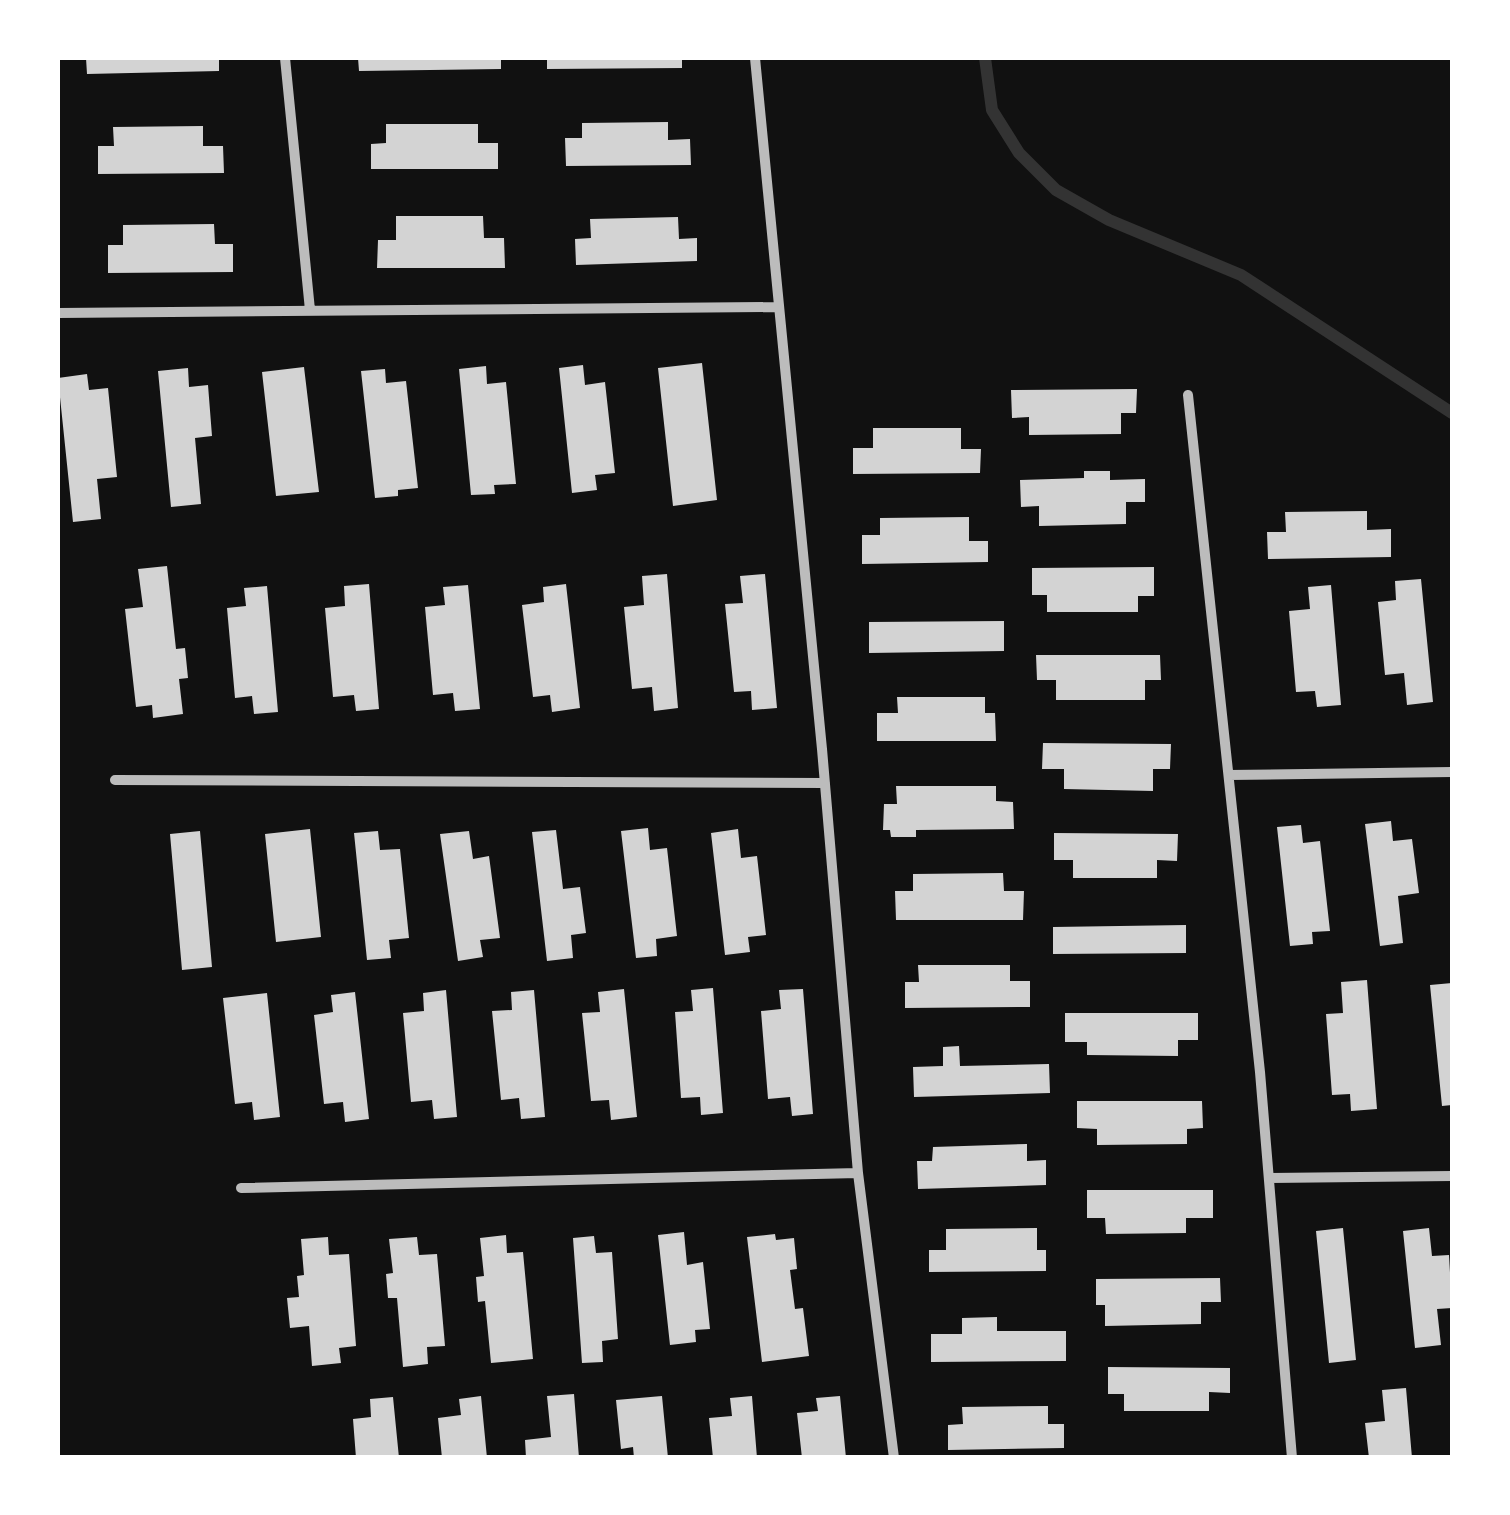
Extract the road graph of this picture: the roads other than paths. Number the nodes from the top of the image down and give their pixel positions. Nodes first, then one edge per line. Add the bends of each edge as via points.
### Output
1 (285, 58) edge
2 (754, 58) edge
3 (779, 306) junction
4 (310, 310) junction
5 (58, 313) edge
6 (1188, 394) dead end
7 (1452, 772) edge
8 (1229, 775) junction
9 (115, 780) dead end
10 (825, 783) junction
11 (858, 1173) junction
12 (1452, 1176) edge
13 (1269, 1178) junction
14 (241, 1188) dead end
15 (894, 1458) edge
16 (1292, 1458) edge

1 - 4 street
2 - 3 street
3 - 4 street
3 - 10 street
4 - 5 street
6 - 8 street
7 - 8 street
8 - 13 street
9 - 10 street
10 - 11 street
11 - 14 street
11 - 15 street
12 - 13 street
13 - 16 street

